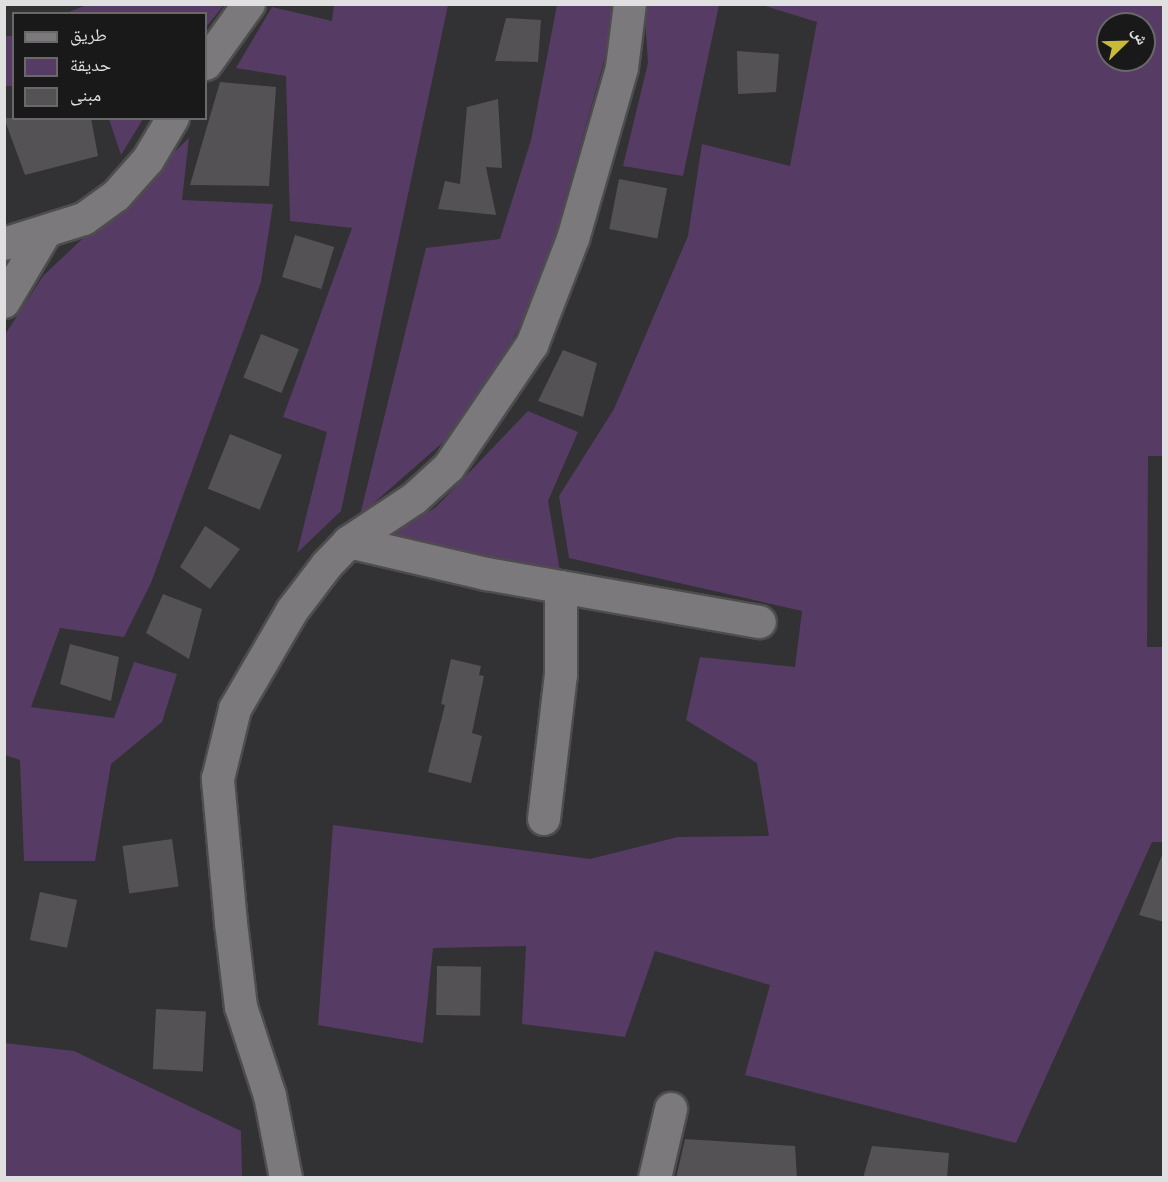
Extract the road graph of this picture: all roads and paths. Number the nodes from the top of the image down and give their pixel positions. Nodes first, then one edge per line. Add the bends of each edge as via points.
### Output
1 (249, 4) edge
2 (630, 4) edge
3 (207, 62) edge
4 (172, 120) edge
5 (45, 233) junction
6 (4, 244) edge
7 (4, 302) edge
8 (349, 542) junction
9 (561, 586) junction
10 (760, 622) dead end
11 (544, 819) dead end
12 (671, 1109) dead end
13 (286, 1178) edge
14 (655, 1178) edge

1 - 3 street via 227,29
2 - 8 street via 622,68 573,238 532,345 449,467 414,499
4 - 5 street via 148,160 116,196 84,219
5 - 6 street
5 - 7 street
8 - 9 street
8 - 13 street via 292,611 256,668 235,709 218,779 241,1007 270,1096
9 - 10 street
9 - 11 street via 561,675
12 - 14 street

